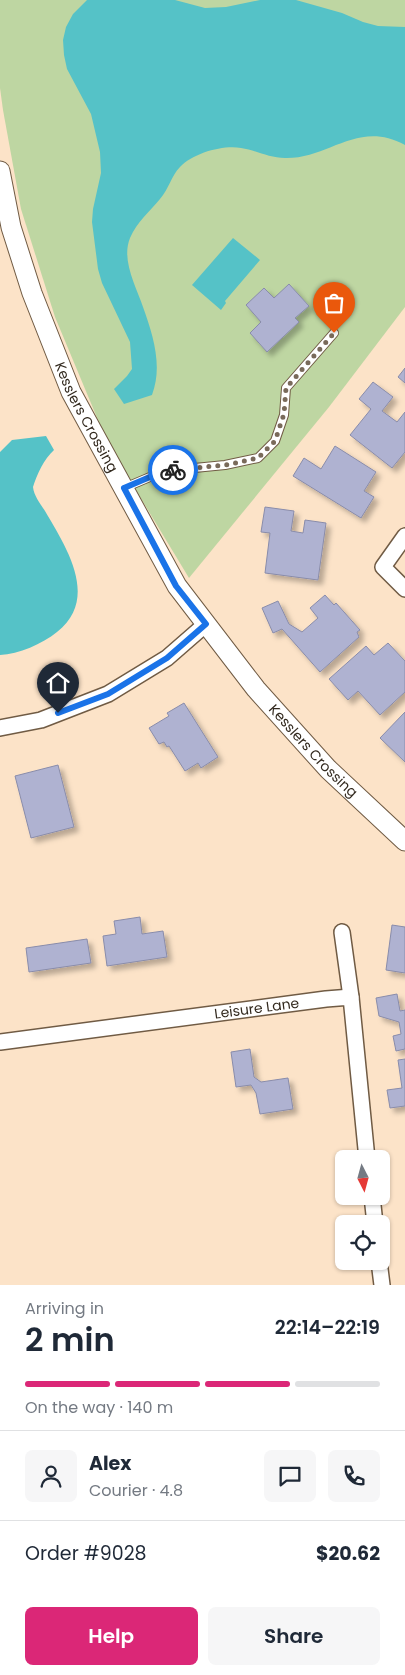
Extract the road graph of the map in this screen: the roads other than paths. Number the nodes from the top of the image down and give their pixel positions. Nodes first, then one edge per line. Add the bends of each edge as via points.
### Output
1 (0, 171) edge
2 (334, 333) dead end
3 (124, 488) junction
4 (405, 536) edge
5 (405, 589) edge
6 (206, 624) junction
7 (0, 728) edge
8 (405, 841) edge
9 (342, 932) dead end
10 (351, 997) junction
11 (0, 1042) edge
12 (366, 1150) edge
13 (380, 1270) edge
14 (382, 1285) edge

1 - 3 street, Kesslers Crossing via 11,227 32,293 71,392
2 - 3 lane via 286,388 284,414 275,441 258,458 226,465 164,471
3 - 6 street, Kesslers Crossing via 176,586
4 - 5 street via 383,567
6 - 7 street via 167,658 108,694 41,720
6 - 8 street, Kesslers Crossing via 256,689 328,769
9 - 10 street
10 - 11 street, Leisure Lane
10 - 12 street
13 - 14 street

